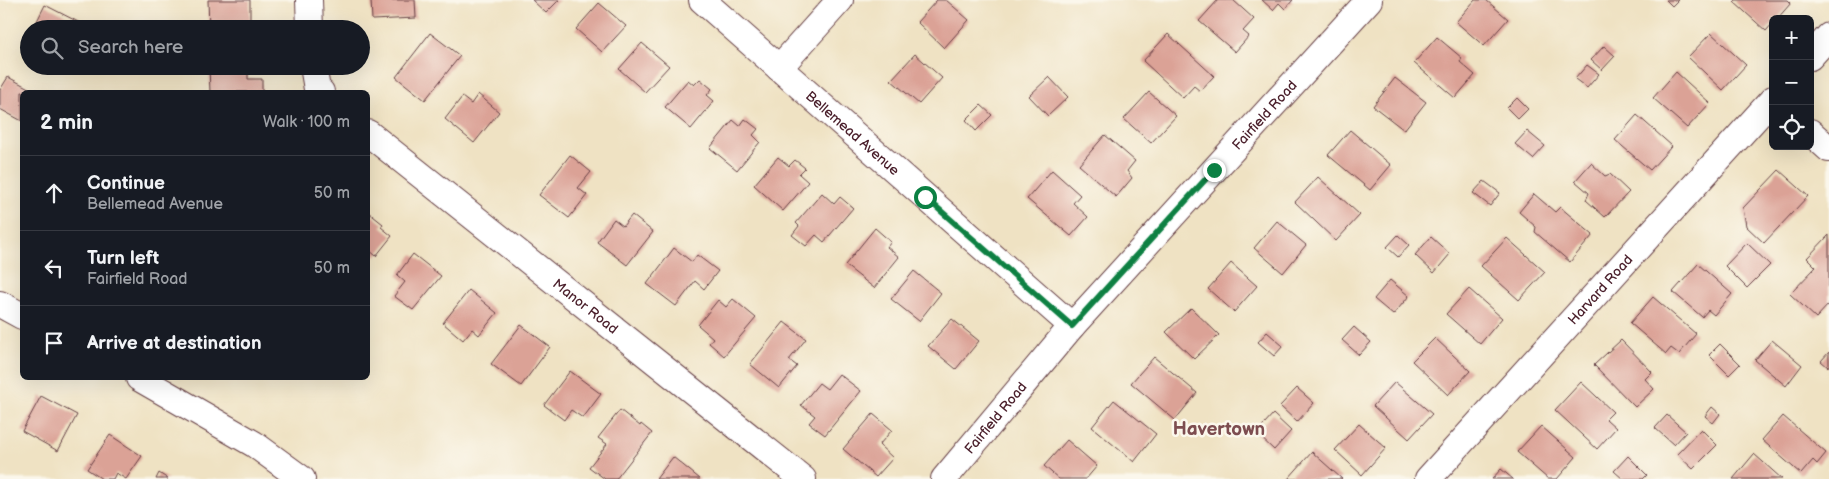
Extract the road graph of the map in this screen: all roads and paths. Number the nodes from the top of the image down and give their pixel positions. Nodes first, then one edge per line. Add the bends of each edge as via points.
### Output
1 (309, 0) edge
2 (702, 0) edge
3 (840, 0) edge
4 (1369, 0) edge
5 (310, 20) edge
6 (1829, 36) edge
7 (1814, 53) edge
8 (778, 68) junction
9 (315, 75) edge
10 (318, 90) edge
11 (1769, 103) edge
12 (370, 135) edge
13 (1814, 136) edge
14 (1829, 149) edge
15 (0, 304) edge
16 (20, 315) edge
17 (1072, 326) junction
18 (142, 380) edge
19 (302, 479) edge
20 (803, 479) edge
21 (944, 479) edge
22 (1428, 479) edge

1 - 5 street
2 - 8 street, Bellemead Avenue
3 - 8 street
4 - 17 street, Fairfield Road
6 - 7 street
8 - 17 street, Bellemead Avenue
9 - 10 street
11 - 22 street, Harvard Road
12 - 20 street, Manor Road
13 - 14 street
15 - 16 street
17 - 21 street, Fairfield Road
18 - 19 street via 254,444

